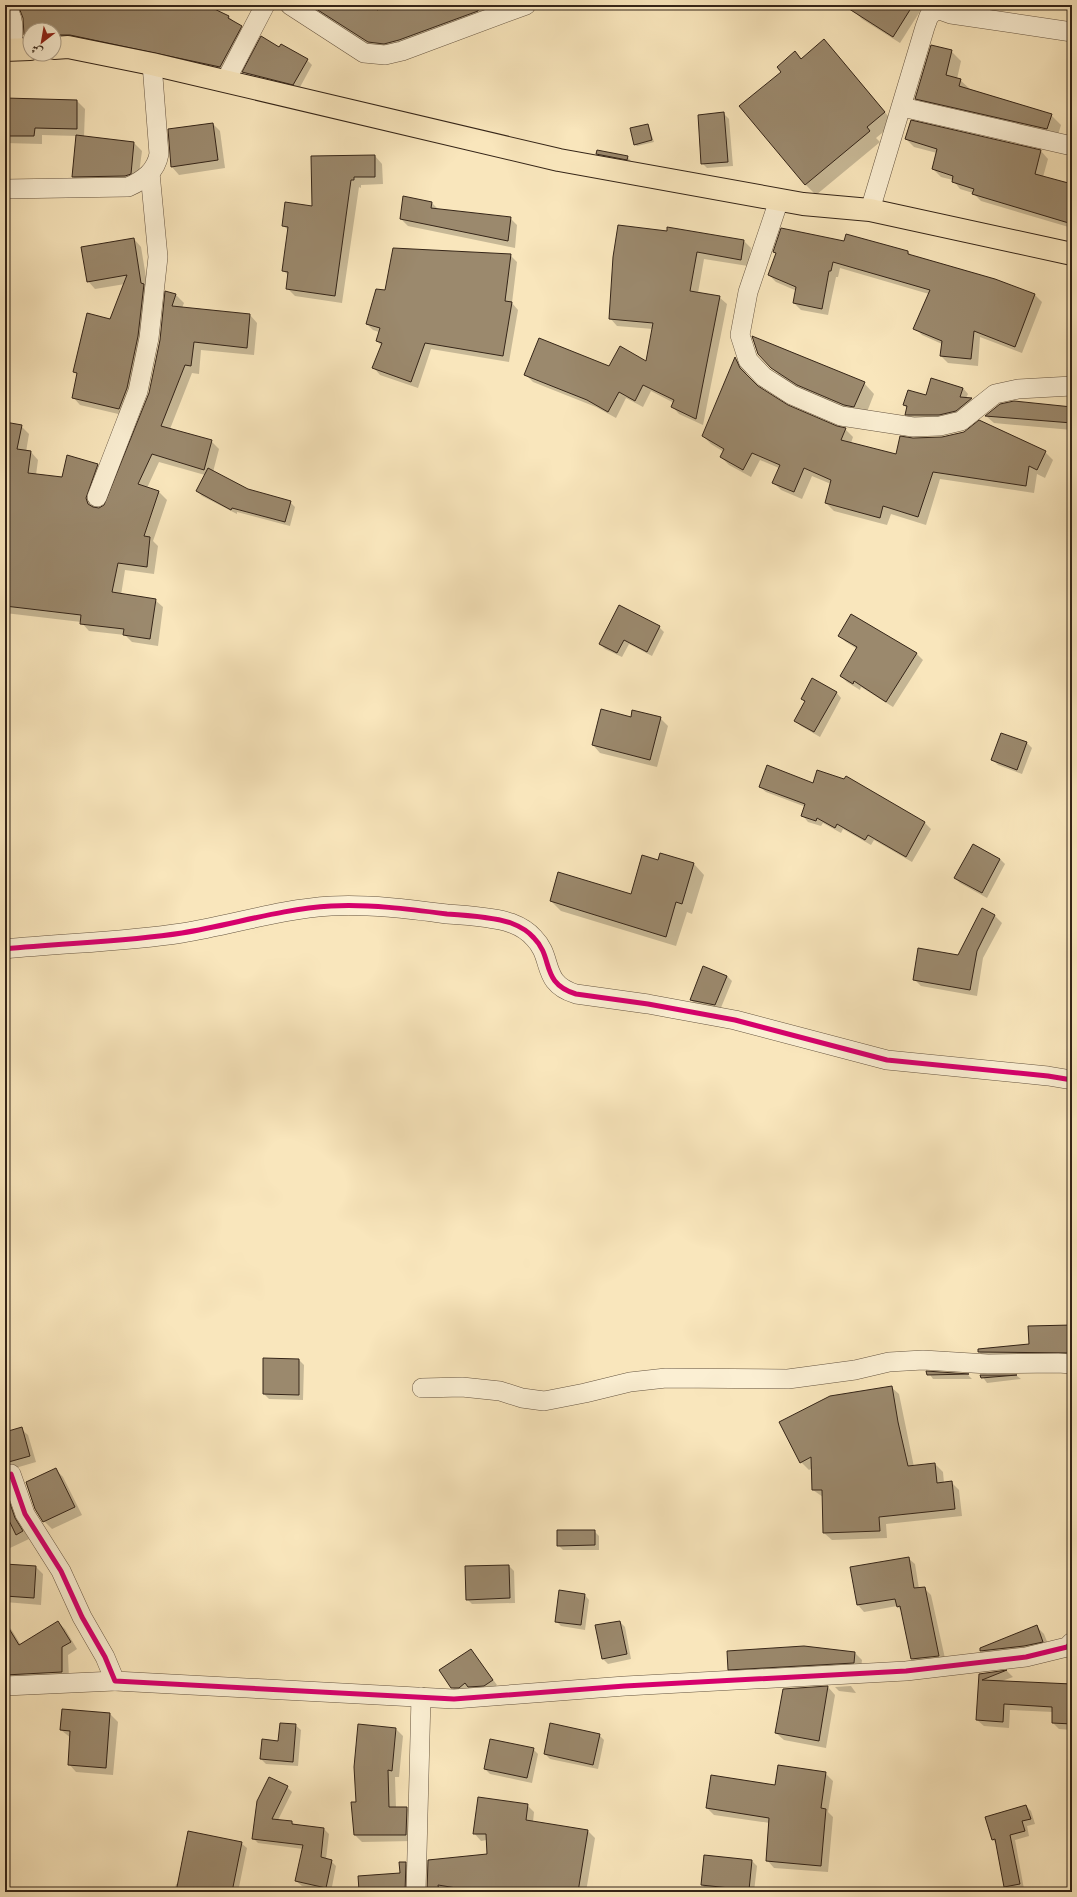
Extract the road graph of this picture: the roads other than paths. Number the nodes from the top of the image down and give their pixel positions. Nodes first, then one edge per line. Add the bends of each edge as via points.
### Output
1 (265, 5) edge
2 (290, 5) edge
3 (526, 5) edge
4 (5, 6) edge
5 (953, 9) edge
6 (1072, 32) edge
7 (62, 47) edge
8 (16, 49) edge
9 (152, 64) junction
10 (225, 82) junction
11 (902, 107) junction
12 (1072, 146) edge
13 (150, 173) junction
14 (5, 189) edge
15 (779, 200) junction
16 (870, 210) junction
17 (1072, 254) edge
18 (1072, 386) edge
19 (97, 497) dead end
20 (5, 949) edge
21 (1072, 1080) edge
22 (1072, 1364) edge
23 (422, 1388) dead end
24 (11, 1474) dead end
25 (1072, 1642) edge
26 (115, 1681) junction
27 (5, 1686) edge
28 (421, 1697) junction
29 (416, 1892) edge

1 - 10 street
2 - 3 street via 364,53 385,55
4 - 8 street via 13,20
5 - 6 street
5 - 11 street via 937,9 929,16
7 - 9 main road
9 - 10 main road
9 - 13 street via 159,154 157,164
10 - 15 main road via 559,160
11 - 12 street
11 - 16 street
13 - 14 street via 140,182 128,187
13 - 19 street via 158,257 149,338 138,392
15 - 16 main road
15 - 18 street via 748,292 740,335 748,360 764,377 792,395 841,416 914,427 940,426 961,421 995,394 1018,389
16 - 17 main road
20 - 21 street via 182,933 269,915 330,906 394,907 510,922 535,938 558,985 576,994 735,1020 887,1060
22 - 23 street via 988,1364 923,1360 889,1362 855,1370 788,1379 666,1378 630,1382 544,1400 522,1398 500,1390 462,1387
24 - 26 street via 25,1514 61,1571
25 - 28 street via 1066,1647 1026,1656 906,1671 625,1686 454,1699
26 - 27 street
26 - 28 street
28 - 29 street

